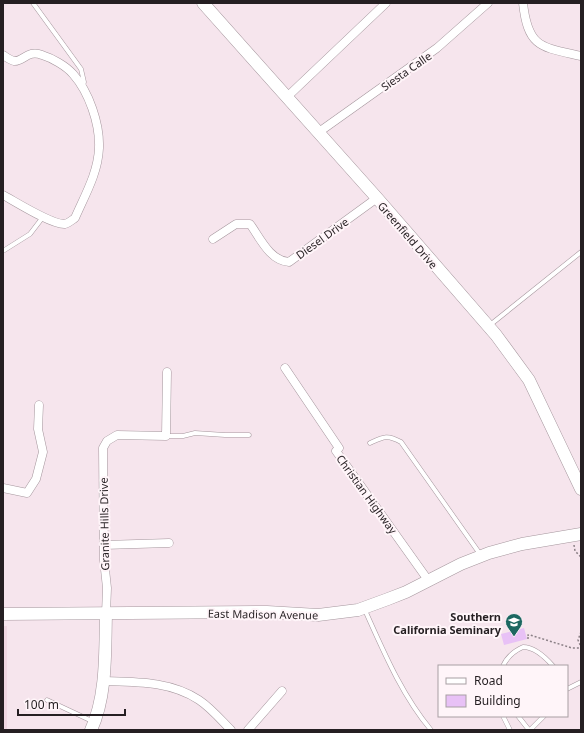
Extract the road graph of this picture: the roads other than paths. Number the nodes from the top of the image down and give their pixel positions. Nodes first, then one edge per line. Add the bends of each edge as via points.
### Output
1 (33, 3) edge
2 (204, 3) edge
3 (386, 3) edge
4 (488, 3) edge
5 (523, 3) edge
6 (3, 55) edge
7 (581, 56) edge
8 (82, 88) junction
9 (287, 97) junction
10 (319, 132) junction
11 (3, 195) edge
12 (377, 198) junction
13 (43, 217) junction
14 (213, 239) dead end
15 (3, 251) edge
16 (581, 252) edge
17 (488, 326) junction
18 (285, 368) dead end
19 (167, 372) dead end
20 (38, 405) dead end
21 (249, 435) dead end
22 (166, 436) junction
23 (370, 443) dead end
24 (3, 488) edge
25 (581, 489) edge
26 (581, 534) edge
27 (168, 543) dead end
28 (104, 545) junction
29 (481, 556) junction
30 (428, 580) junction
31 (364, 608) junction
32 (3, 614) edge
33 (106, 614) junction
34 (504, 665) edge
35 (552, 665) edge
36 (103, 681) junction
37 (581, 682) edge
38 (568, 688) edge
39 (282, 691) dead end
40 (47, 700) dead end
41 (504, 717) edge
42 (519, 717) edge
43 (543, 717) edge
44 (93, 726) edge
45 (231, 730) edge
46 (248, 730) edge
47 (431, 730) edge
48 (510, 730) edge
49 (529, 730) edge

1 - 8 lane via 81,69 84,82
2 - 9 street, Greenfield Drive
3 - 9 street
4 - 10 street, Siesta Calle via 437,48
5 - 7 street via 527,28 537,41 551,49
6 - 8 street via 16,61 32,53 42,54 73,73
8 - 13 street via 89,99 98,127 99,148 93,179 71,222 65,224
9 - 10 street, Greenfield Drive
10 - 12 street, Greenfield Drive
11 - 13 street
12 - 14 street, Diesel Drive via 289,262 273,256 250,224 236,224
12 - 17 street, Greenfield Drive
13 - 15 lane via 30,234
16 - 17 lane
17 - 25 street, Greenfield Drive via 529,380
18 - 30 street, Christian Highway via 339,448 336,451
19 - 22 street
20 - 24 street via 38,430 43,452 36,479 27,492
21 - 22 lane via 195,433
22 - 28 street, Granite Hills Drive via 117,435 107,441 103,448
23 - 29 lane via 385,436 394,437 401,442
26 - 29 street, East Madison Avenue via 522,544
27 - 28 street
28 - 33 street, Granite Hills Drive
29 - 30 street, East Madison Avenue
30 - 31 street, East Madison Avenue via 406,592
31 - 33 street, East Madison Avenue via 318,615 267,612
31 - 47 lane via 399,682
32 - 33 street, East Madison Avenue
33 - 36 street, Granite Hills Drive
34 - 35 lane via 518,649 527,647
36 - 44 street, Granite Hills Drive via 99,709
36 - 45 street via 146,682 176,689 201,701
37 - 38 lane
39 - 46 street
40 - 44 lane
41 - 48 lane
42 - 49 lane
43 - 49 lane

